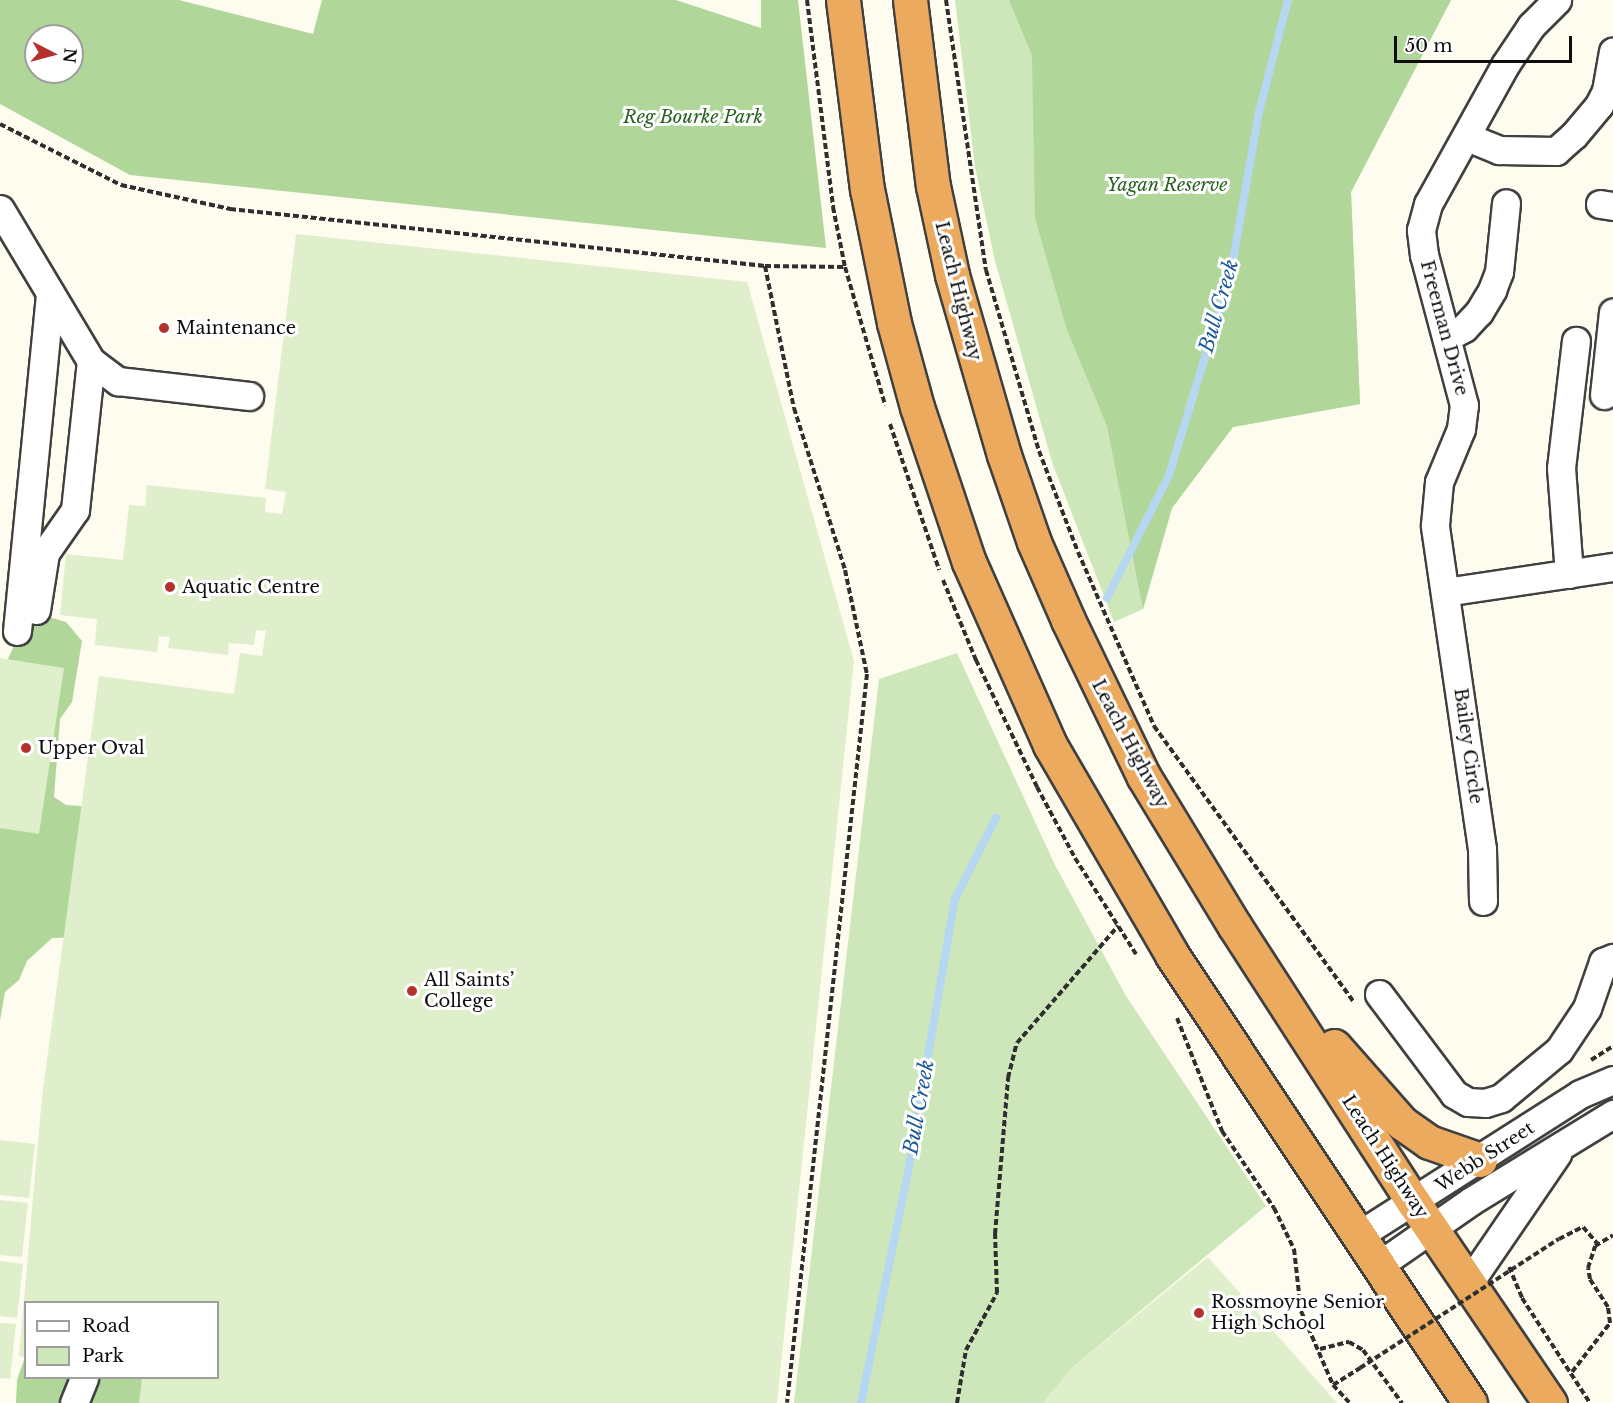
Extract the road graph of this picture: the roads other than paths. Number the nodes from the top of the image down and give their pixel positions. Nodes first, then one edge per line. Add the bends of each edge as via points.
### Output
1 (843, 0) edge
2 (910, 0) edge
3 (1557, 0) edge
4 (1613, 52) edge
5 (1467, 136) junction
6 (0, 192) edge
7 (1506, 203) dead end
8 (2, 223) edge
9 (50, 294) junction
10 (1613, 312) edge
11 (1447, 336) junction
12 (1576, 340) dead end
13 (92, 361) junction
14 (1604, 395) dead end
15 (249, 396) dead end
16 (1613, 567) edge
17 (1569, 574) junction
18 (1445, 592) junction
19 (8, 631) edge
20 (1483, 901) dead end
21 (1234, 925) junction
22 (1613, 958) edge
23 (1367, 999) road end
24 (1613, 1080) edge
25 (1613, 1114) edge
26 (1562, 1148) junction
27 (1480, 1160) junction
28 (1423, 1216) junction
29 (1359, 1235) junction
30 (1379, 1264) junction
31 (1468, 1284) junction
32 (83, 1379) edge
33 (74, 1403) edge
34 (1470, 1403) edge
35 (1550, 1403) edge

1 - 29 highway via 867,189 894,323 917,407 969,562 1050,745 1087,813 1185,974
2 - 21 highway, Leach Highway via 933,186 952,275 973,354 1034,542 1144,777
3 - 5 street, Freeman Drive via 1531,26 1505,65
4 - 5 street via 1606,91 1599,105 1556,151 1499,150
5 - 11 street, Freeman Drive via 1428,204 1421,230 1424,255
6 - 8 street
7 - 11 street via 1499,272 1492,290 1464,328
8 - 9 street
9 - 13 street
9 - 19 street
10 - 14 street
11 - 18 street, Freeman Drive via 1464,418 1435,502
12 - 17 street via 1561,468
13 - 15 street via 118,381
13 - 19 street via 75,510 45,553 36,610
16 - 17 street
17 - 18 street
18 - 20 street, Bailey Circle via 1482,849
21 - 27 highway via 1402,1123 1429,1142
21 - 28 highway, Leach Highway
22 - 23 street via 1603,962 1590,1001 1559,1050 1501,1098 1485,1103 1468,1102 1454,1094
24 - 27 street, Webb Street via 1580,1094
25 - 26 street, Webb Street
26 - 28 street, Webb Street
26 - 31 street, Webb Street
27 - 28 street, Webb Street
28 - 29 street, Webb Street
28 - 30 street, Webb Street
28 - 31 highway, Leach Highway
29 - 30 highway
30 - 34 highway
31 - 35 highway, Leach Highway
32 - 33 street

